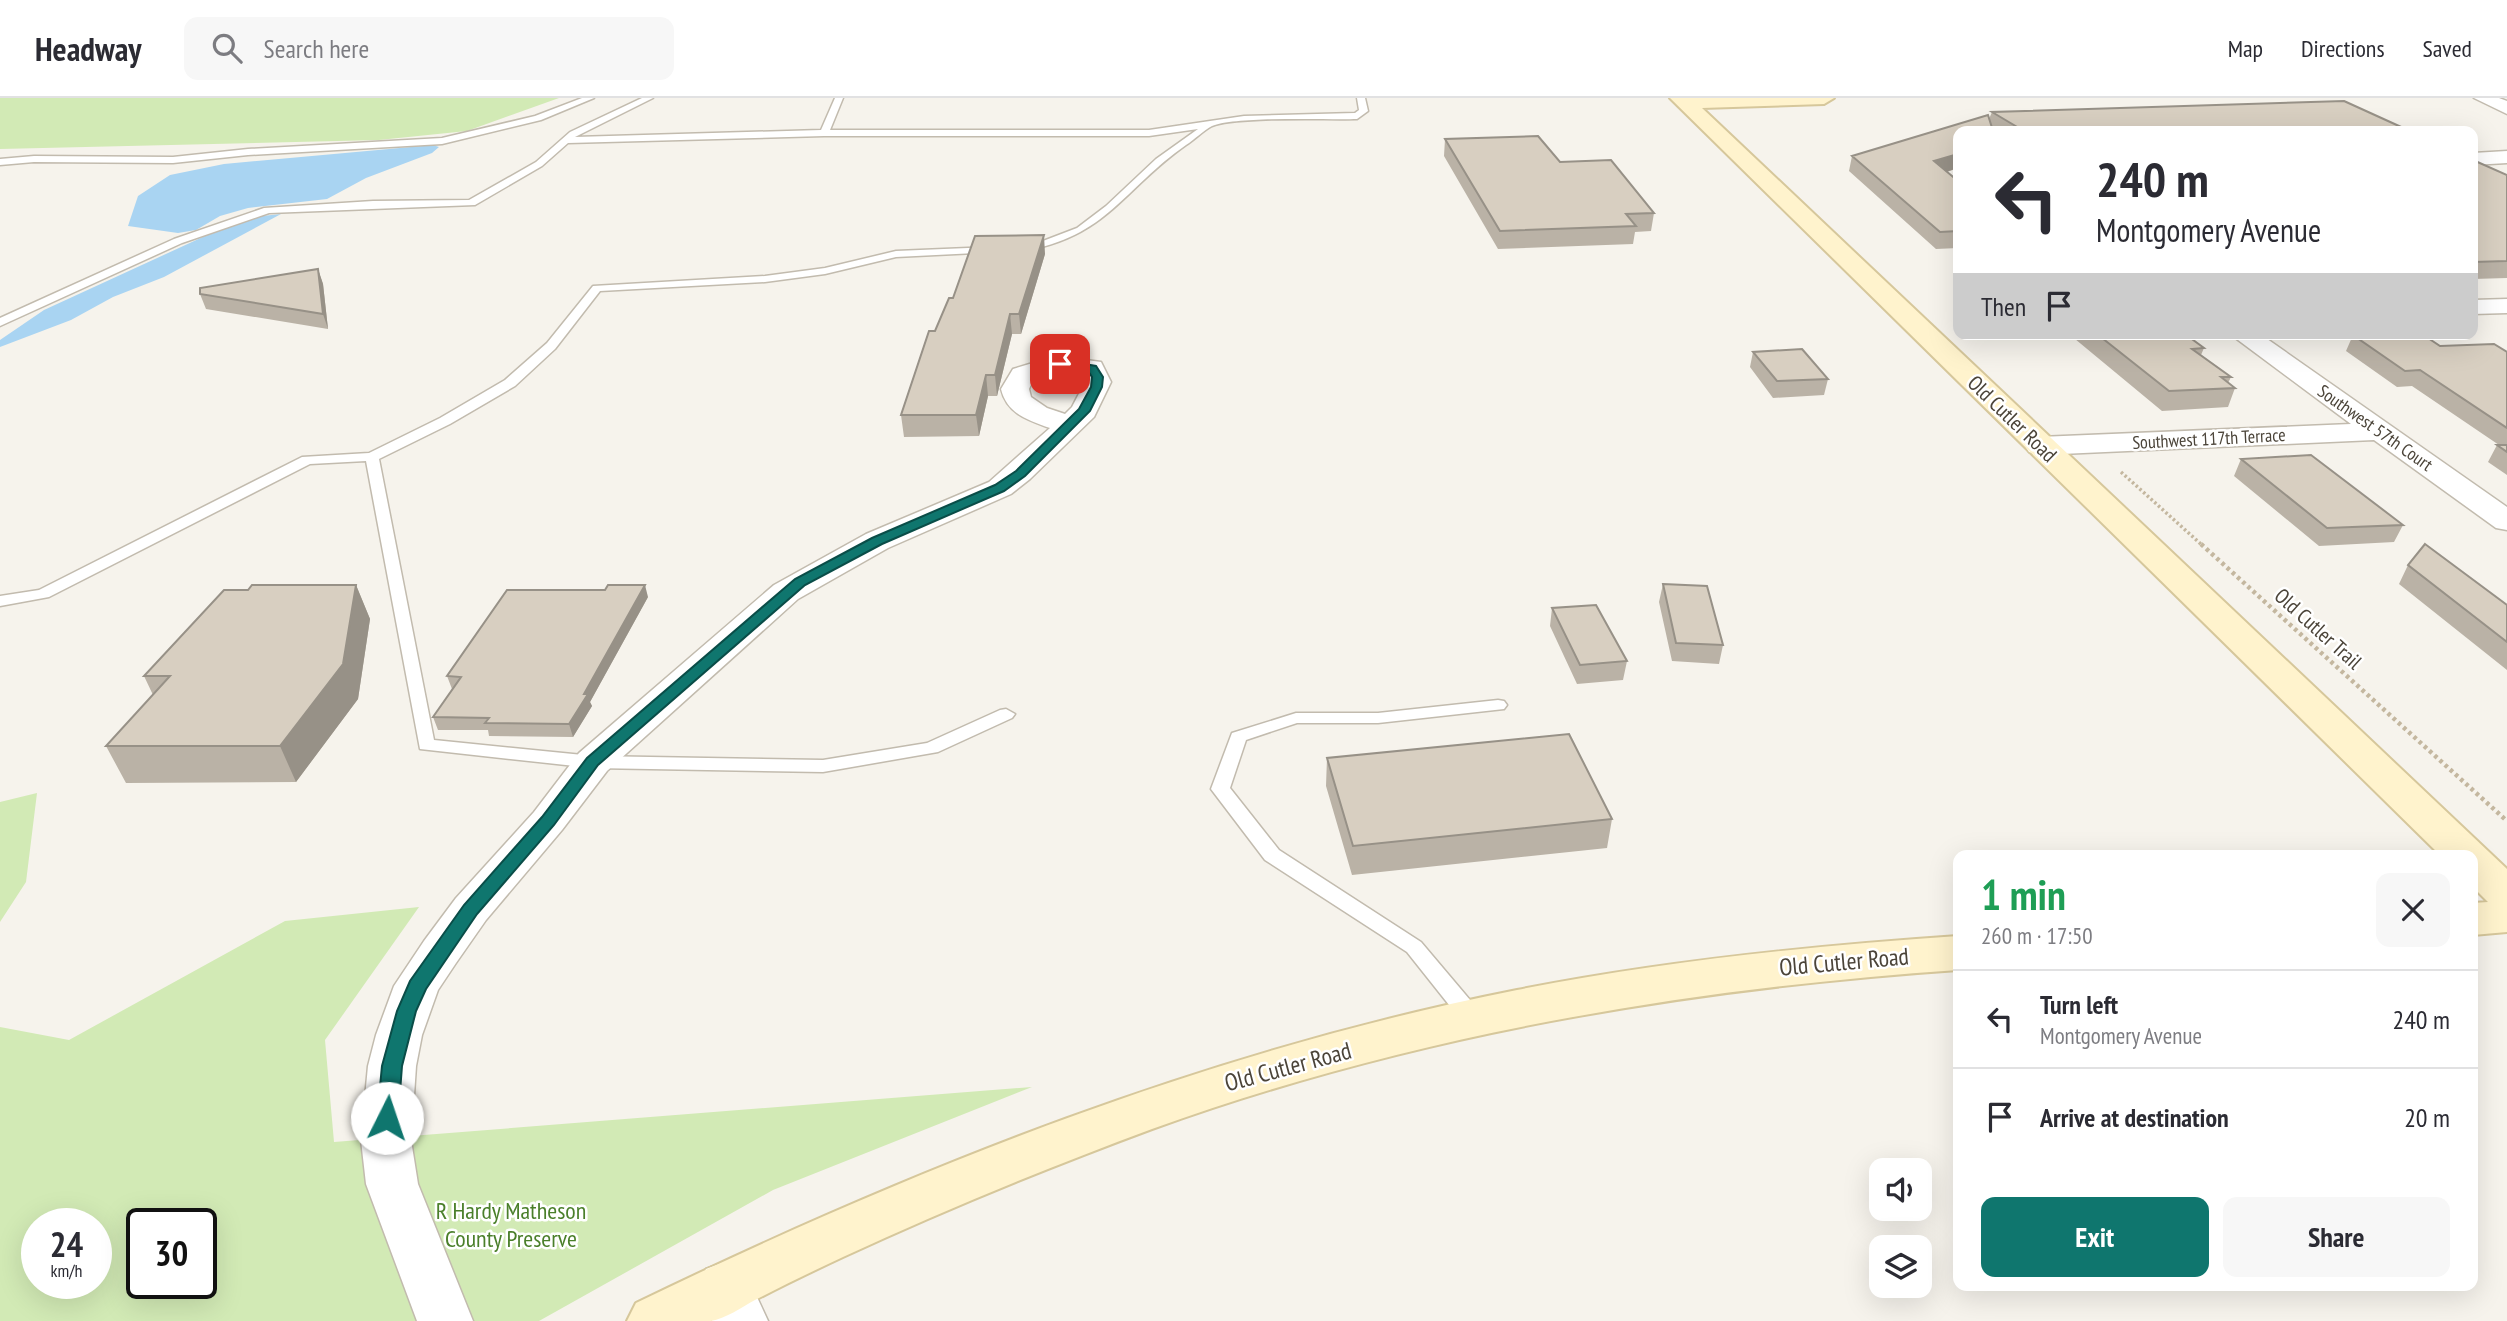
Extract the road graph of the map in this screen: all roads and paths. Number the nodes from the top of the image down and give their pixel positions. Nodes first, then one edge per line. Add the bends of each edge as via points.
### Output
1 (590, 98) edge
2 (649, 98) edge
3 (839, 98) edge
4 (1362, 98) edge
5 (1824, 98) edge
6 (2483, 98) edge
7 (1764, 99) edge
8 (1683, 100) edge
9 (2507, 108) edge
10 (1206, 127) junction
11 (824, 133) junction
12 (566, 140) junction
13 (2507, 158) edge
14 (2478, 159) edge
15 (0, 162) edge
16 (2507, 306) edge
17 (2478, 307) edge
18 (0, 322) edge
19 (2251, 340) edge
20 (1069, 425) dead end
21 (2379, 431) junction
22 (2039, 446) junction
23 (372, 457) junction
24 (2119, 470) dead end
25 (2507, 521) edge
26 (0, 601) edge
27 (1497, 705) dead end
28 (1006, 714) dead end
29 (593, 762) junction
30 (2507, 821) edge
31 (2461, 850) edge
32 (2478, 867) edge
33 (2507, 894) edge
34 (2507, 916) edge
35 (2478, 919) edge
36 (1953, 953) edge
37 (1473, 1018) junction
38 (733, 1303) edge
39 (444, 1321) edge
40 (656, 1321) edge

1 - 15 lane via 538,118 442,141 173,160
2 - 12 lane
3 - 11 lane
4 - 10 lane via 1364,111 1357,116 1244,119
5 - 7 main road
6 - 9 street
7 - 8 main road
8 - 22 main road, Old Cutler Road
10 - 11 lane via 1150,133
10 - 23 lane via 1155,164 1114,207 1078,234 1039,246 896,254 765,279 597,288 551,346 510,383
11 - 12 lane
12 - 18 lane via 539,164 471,203 268,210 178,241
13 - 14 street
16 - 17 street
19 - 21 street, Southwest 57th Court
20 - 29 street via 1000,488 877,541 800,582
21 - 22 street, Southwest 117th Terrace
21 - 25 street, Southwest 57th Court
22 - 31 main road, Old Cutler Road
23 - 26 lane via 307,460 43,594
23 - 29 lane via 426,745
24 - 30 path, Old Cutler Trail
27 - 37 lane via 1378,718 1296,718 1238,737 1220,789 1272,855 1414,947
28 - 29 lane via 932,748 859,762 792,767
29 - 39 street via 440,951 417,986 400,1035 388,1096 386,1140 392,1184
32 - 33 main road
34 - 35 main road
36 - 37 main road, Old Cutler Road via 1707,976
37 - 38 main road, Old Cutler Road via 1213,1088 1072,1137 897,1206
38 - 40 main road, Old Cutler Road

